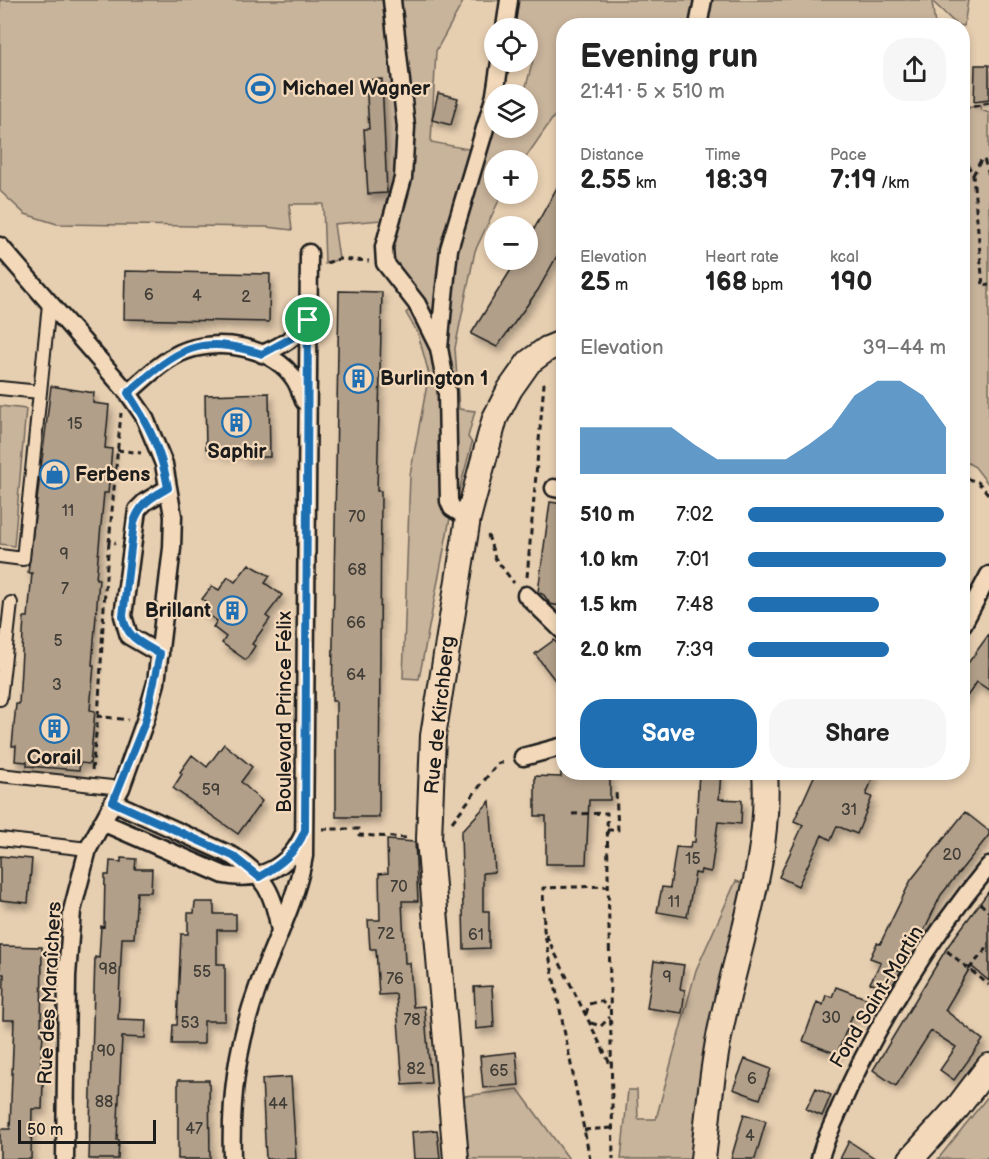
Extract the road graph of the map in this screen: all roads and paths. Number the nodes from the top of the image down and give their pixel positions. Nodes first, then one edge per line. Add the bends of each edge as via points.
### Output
1 (392, 0) edge
2 (509, 0) edge
3 (703, 0) edge
4 (506, 18) edge
5 (700, 18) edge
6 (989, 103) edge
7 (970, 107) edge
8 (484, 132) edge
9 (970, 169) edge
10 (973, 175) junction
11 (989, 175) edge
12 (0, 246) edge
13 (309, 259) joint
14 (385, 263) junction
15 (989, 285) edge
16 (49, 304) junction
17 (308, 320) junction
18 (556, 345) edge
19 (439, 348) junction
20 (262, 354) junction
21 (529, 362) junction
22 (0, 388) edge
23 (40, 392) junction
24 (128, 393) junction
25 (121, 411) dead end
26 (307, 426) junction
27 (117, 450) junction
28 (142, 453) dead end
29 (970, 480) edge
30 (168, 488) junction
31 (989, 495) edge
32 (477, 525) junction
33 (109, 543) junction
34 (119, 544) dead end
35 (0, 556) edge
36 (989, 575) edge
37 (526, 595) junction
38 (98, 600) dead end
39 (103, 600) junction
40 (5, 602) edge
41 (970, 611) edge
42 (556, 624) edge
43 (160, 654) junction
44 (0, 699) edge
45 (98, 716) junction
46 (145, 722) junction
47 (556, 748) edge
48 (523, 757) joint
49 (0, 775) edge
50 (766, 780) edge
51 (80, 784) junction
52 (616, 792) dead end
53 (117, 795) junction
54 (572, 814) dead end
55 (102, 822) junction
56 (305, 830) junction
57 (448, 830) dead end
58 (607, 830) junction
59 (415, 838) dead end
60 (0, 839) edge
61 (88, 849) junction
62 (989, 866) edge
63 (259, 877) junction
64 (608, 886) junction
65 (544, 930) junction
66 (280, 931) junction
67 (934, 940) junction
68 (989, 946) edge
69 (969, 969) junction
70 (989, 985) edge
71 (610, 1010) junction
72 (610, 1016) junction
73 (586, 1017) junction
74 (589, 1022) junction
75 (989, 1066) edge
76 (611, 1067) junction
77 (612, 1128) junction
78 (584, 1130) junction
79 (65, 1159) edge
80 (232, 1159) edge
81 (456, 1159) edge
82 (590, 1159) edge
83 (613, 1159) edge
84 (703, 1159) edge
85 (820, 1159) edge
86 (912, 1159) edge

1 - 14 street via 406,127 403,178 384,247
2 - 4 street
3 - 5 street
6 - 7 path
8 - 19 street via 449,249
9 - 10 path
10 - 11 path via 984,159
10 - 15 path via 982,286
12 - 16 street, Rue des Maraîchers
13 - 14 path
13 - 17 street, Boulevard Prince Félix
14 - 19 street via 417,304
16 - 23 street
16 - 24 street, Rue des Maraîchers
17 - 20 street via 291,340
17 - 26 street, Boulevard Prince Félix
18 - 21 main road, Rue de Kirchberg
19 - 32 street via 447,392 449,501 452,508
20 - 24 street via 233,345 196,346 178,354
20 - 26 street via 294,379 304,402
21 - 32 main road, Rue de Kirchberg via 495,418
21 - 37 path via 544,384
22 - 23 street
23 - 35 street via 23,559
24 - 30 street, Rue des Maraîchers via 154,437
25 - 27 path
26 - 56 street, Boulevard Prince Félix
27 - 28 path
27 - 33 path
29 - 31 path via 978,482
30 - 43 street, Rue des Maraîchers via 173,516 172,548
30 - 43 street via 138,510 123,616 129,636
32 - 37 path via 495,558
32 - 81 main road, Rue de Kirchberg via 438,702 430,772 429,839
33 - 34 path
33 - 39 path
36 - 41 street
37 - 42 street
38 - 39 path
39 - 45 path
40 - 44 street
43 - 46 street, Rue des Maraîchers
45 - 46 path
45 - 51 path via 92,772 82,770
46 - 53 street, Rue des Maraîchers
47 - 48 street
48 - 57 path via 497,764
49 - 51 street
50 - 84 main road via 763,856 719,1037
51 - 53 street
52 - 58 path via 618,830
53 - 55 street, Rue des Maraîchers
53 - 63 street via 233,856
54 - 58 path via 607,813
55 - 61 street, Rue des Maraîchers
55 - 63 street via 224,875
56 - 59 path via 359,829 359,835
56 - 63 street via 288,858
56 - 66 street, Boulevard Prince Félix via 299,882
58 - 64 path
60 - 61 street
61 - 79 street, Rue des Maraîchers via 72,911 67,976
62 - 67 street, Fond Saint-Martin
63 - 66 street via 275,902
64 - 65 path via 543,888
64 - 71 path
65 - 73 path
65 - 78 path
66 - 80 street, Boulevard Prince Félix via 241,1045 230,1111
67 - 69 path
67 - 85 street, Fond Saint-Martin via 850,1083
68 - 69 path
69 - 70 path
71 - 72 path
71 - 73 path via 601,1001 595,1001 589,1004
72 - 74 path via 601,1026
72 - 76 path
73 - 74 path
74 - 76 path
75 - 86 main road
76 - 77 path
77 - 78 path
77 - 83 path
78 - 82 path

